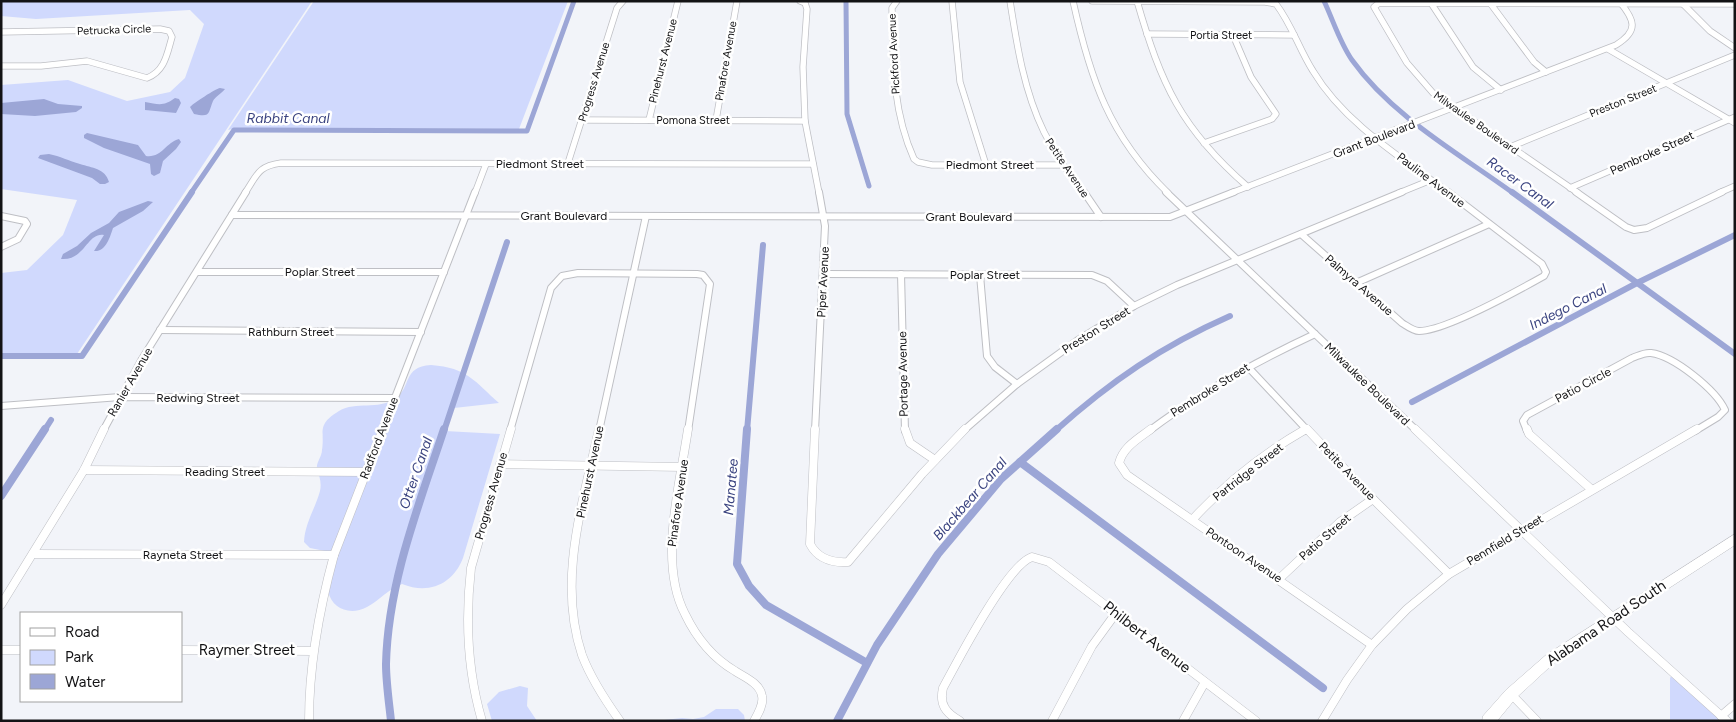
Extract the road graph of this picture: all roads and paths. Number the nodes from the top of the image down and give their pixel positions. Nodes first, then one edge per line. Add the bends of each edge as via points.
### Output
1 (678, 1) edge
2 (737, 1) edge
3 (896, 1) edge
4 (952, 1) edge
5 (1010, 1) edge
6 (1073, 1) edge
7 (1092, 1) edge
8 (1137, 1) edge
9 (622, 2) edge
10 (802, 2) edge
11 (1620, 2) edge
12 (1431, 3) junction
13 (1490, 3) junction
14 (1682, 3) junction
15 (1735, 4) edge
16 (1, 32) edge
17 (1147, 34) junction
18 (1233, 35) junction
19 (1294, 35) junction
20 (1735, 48) edge
21 (1608, 49) junction
22 (1735, 55) edge
23 (1, 66) edge
24 (1546, 72) junction
25 (1666, 83) junction
26 (1501, 90) junction
27 (1453, 108) junction
28 (1732, 118) edge
29 (582, 120) junction
30 (649, 120) junction
31 (716, 120) junction
32 (805, 121) junction
33 (1735, 123) edge
34 (1376, 138) junction
35 (1204, 143) junction
36 (1510, 147) junction
37 (918, 162) joint
38 (568, 163) junction
39 (486, 164) junction
40 (813, 164) junction
41 (1062, 164) junction
42 (986, 165) junction
43 (266, 166) joint
44 (1431, 180) junction
45 (1735, 186) edge
46 (1248, 187) junction
47 (1570, 188) junction
48 (1186, 211) junction
49 (232, 215) junction
50 (466, 215) junction
51 (1, 216) edge
52 (646, 216) junction
53 (824, 217) junction
54 (1101, 217) junction
55 (1490, 224) junction
56 (1301, 234) junction
57 (1, 247) edge
58 (1237, 260) junction
59 (197, 272) junction
60 (444, 272) junction
61 (633, 273) junction
62 (824, 274) junction
63 (901, 274) junction
64 (980, 275) junction
65 (1356, 283) junction
66 (1134, 306) junction
67 (160, 330) junction
68 (421, 332) junction
69 (1420, 332) joint
70 (1315, 334) junction
71 (1248, 367) junction
72 (1017, 384) junction
73 (120, 397) junction
74 (395, 398) junction
75 (1725, 405) joint
76 (1, 406) edge
77 (1307, 429) junction
78 (935, 460) junction
79 (1119, 463) joint
80 (500, 464) junction
81 (592, 465) junction
82 (683, 467) junction
83 (84, 470) junction
84 (366, 472) junction
85 (1591, 489) junction
86 (1373, 498) junction
87 (1193, 519) junction
88 (1521, 531) junction
89 (1735, 539) edge
90 (33, 554) junction
91 (334, 555) junction
92 (823, 558) joint
93 (1449, 574) junction
94 (1279, 579) junction
95 (1, 605) edge
96 (1116, 614) junction
97 (1612, 617) junction
98 (1372, 645) junction
99 (1, 650) edge
100 (20, 650) edge
101 (182, 650) edge
102 (312, 650) junction
103 (1205, 682) junction
104 (1511, 694) junction
105 (1735, 704) edge
106 (1724, 718) edge
107 (309, 721) edge
108 (482, 721) edge
109 (620, 721) edge
110 (754, 721) edge
111 (960, 721) edge
112 (1052, 721) edge
113 (1183, 721) edge
114 (1256, 721) edge
115 (1322, 721) edge
116 (1488, 721) edge
117 (1538, 721) edge

1 - 30 street, Pinehurst Avenue
2 - 31 street, Pinafore Avenue
3 - 37 street, Pickford Avenue via 892,8 896,100 910,151
4 - 42 street via 960,82
5 - 41 street, Petite Avenue via 1024,84 1035,114
6 - 48 street, Milwaukee Boulevard via 1093,79 1111,119 1145,167
7 - 8 street
8 - 17 street
8 - 19 street, Pauline Avenue via 1276,4
9 - 29 street, Progress Avenue via 617,8
10 - 32 street, Piper Avenue via 807,9 803,67
11 - 13 street, Milwaulee Boulevard
11 - 14 street
11 - 21 street, Grant Boulevard via 1633,23 1633,30 1625,41
12 - 13 street, Milwaulee Boulevard
12 - 26 street via 1473,67
12 - 27 street, Milwaulee Boulevard via 1379,3 1374,7 1415,74
13 - 24 street via 1534,62
14 - 15 street
14 - 20 street via 1710,31
16 - 23 street, Petrucka Circle via 160,29 168,31 172,37 161,71 147,78 88,61
17 - 18 street, Portia Street
17 - 35 street via 1168,91
18 - 19 street, Portia Street
18 - 35 street via 1251,77 1276,114 1272,119
19 - 34 street, Pauline Avenue via 1312,72 1324,88
21 - 24 street, Grant Boulevard
21 - 25 street
22 - 25 street, Preston Street
24 - 26 street, Grant Boulevard
25 - 28 street
25 - 36 street, Preston Street
26 - 27 street, Grant Boulevard
27 - 34 street, Grant Boulevard
27 - 36 street, Milwaulee Boulevard
28 - 33 street
28 - 47 street, Pembroke Street
29 - 30 street, Pomona Street
29 - 38 street, Progress Avenue
30 - 31 street, Pomona Street
31 - 32 street, Pomona Street
32 - 40 street, Piper Avenue
34 - 44 street, Pauline Avenue
34 - 46 street, Grant Boulevard
35 - 46 street
36 - 47 street, Milwaulee Boulevard
37 - 42 street, Piedmont Street
38 - 39 street, Piedmont Street
38 - 40 street, Piedmont Street
39 - 43 street, Piedmont Street via 281,163
39 - 50 street, Radford Avenue
40 - 53 street, Piper Avenue
41 - 42 street, Piedmont Street
41 - 54 street, Petite Avenue
43 - 49 street, Ranier Avenue via 257,174
44 - 55 street, Pauline Avenue
44 - 56 street, Preston Street
45 - 47 street, Milwaulee Boulevard via 1647,228 1634,230
46 - 48 street, Grant Boulevard
48 - 54 street, Grant Boulevard via 1164,217
48 - 58 street, Milwaukee Boulevard
49 - 50 street, Grant Boulevard
49 - 59 street, Ranier Avenue
50 - 52 street, Grant Boulevard
50 - 60 street, Radford Avenue
51 - 57 street via 27,224 18,238
52 - 53 street, Grant Boulevard
52 - 61 street, Pinehurst Avenue
53 - 54 street, Grant Boulevard
53 - 62 street, Piper Avenue
55 - 65 street
55 - 69 street, Pauline Avenue via 1542,264 1546,272 1544,276 1438,327
56 - 58 street, Preston Street
56 - 65 street, Palmyra Avenue
58 - 66 street, Preston Street
58 - 70 street, Milwaukee Boulevard
59 - 60 street, Poplar Street
59 - 67 street, Ranier Avenue
60 - 68 street, Radford Avenue
61 - 80 street, Progress Avenue via 572,273 558,277 550,288
61 - 81 street, Pinehurst Avenue
61 - 82 street, Pinafore Avenue via 697,274 708,279 710,289
62 - 63 street, Poplar Street
62 - 92 street, Piper Avenue via 810,534 813,550
63 - 64 street, Poplar Street
63 - 78 street, Portage Avenue via 905,432 910,442
64 - 66 street, Poplar Street via 1092,275 1107,281
64 - 72 street via 987,356 995,367
65 - 69 street, Palmyra Avenue via 1402,323
66 - 72 street, Preston Street via 1078,340
67 - 68 street, Rathburn Street
67 - 73 street, Ranier Avenue
68 - 74 street, Radford Avenue
70 - 71 street, Pembroke Street
70 - 88 street, Milwaukee Boulevard
71 - 77 street, Petite Avenue
71 - 79 street, Pembroke Street via 1164,420 1120,456
72 - 78 street, Preston Street
73 - 74 street, Redwing Street
73 - 76 street, Redwing Street
73 - 83 street, Ranier Avenue
74 - 84 street, Radford Avenue
75 - 85 street, Pennfield Street via 1725,410 1718,417
75 - 85 street, Patio Circle via 1718,396 1669,360 1644,353 1527,415 1523,421 1529,434
77 - 86 street, Petite Avenue
77 - 87 street, Partridge Street via 1231,482
78 - 92 street, Preston Street via 848,562 832,562
79 - 87 street, Pontoon Avenue via 1127,475
80 - 81 street
80 - 108 street, Progress Avenue via 475,551 466,615 470,672
81 - 82 street
81 - 109 street, Pinehurst Avenue via 572,559 572,612 587,668
82 - 110 street, Pinafore Avenue via 671,557 676,596 698,638 717,658 750,680 762,693
83 - 84 street, Reading Street
83 - 90 street, Ranier Avenue
84 - 91 street, Radford Avenue
85 - 88 street, Pennfield Street
86 - 93 street, Petite Avenue
86 - 94 street, Patio Street via 1340,522
87 - 94 street, Pontoon Avenue
88 - 93 street, Pennfield Street
88 - 97 street, Milwaukee Boulevard
89 - 97 street, Alabama Road South
90 - 91 street, Rayneta Street
90 - 95 street, Ranier Avenue
91 - 102 street, Radford Avenue via 322,593
93 - 98 street, Pennfield Street
94 - 98 street, Pontoon Avenue
96 - 103 street, Philbert Avenue
96 - 111 street, Philbert Avenue via 1049,562 1036,556 1028,558 988,610 943,688 942,706
96 - 112 street via 1092,646
97 - 104 street, Alabama Road South via 1550,658
97 - 106 street, Milwaukee Boulevard
98 - 115 street, Pennfield Street
99 - 100 street
101 - 102 street, Raymer Street
102 - 107 street, Radford Avenue
103 - 113 street
103 - 114 street, Philbert Avenue
104 - 116 street, Alabama Road South
104 - 117 street
105 - 106 street

